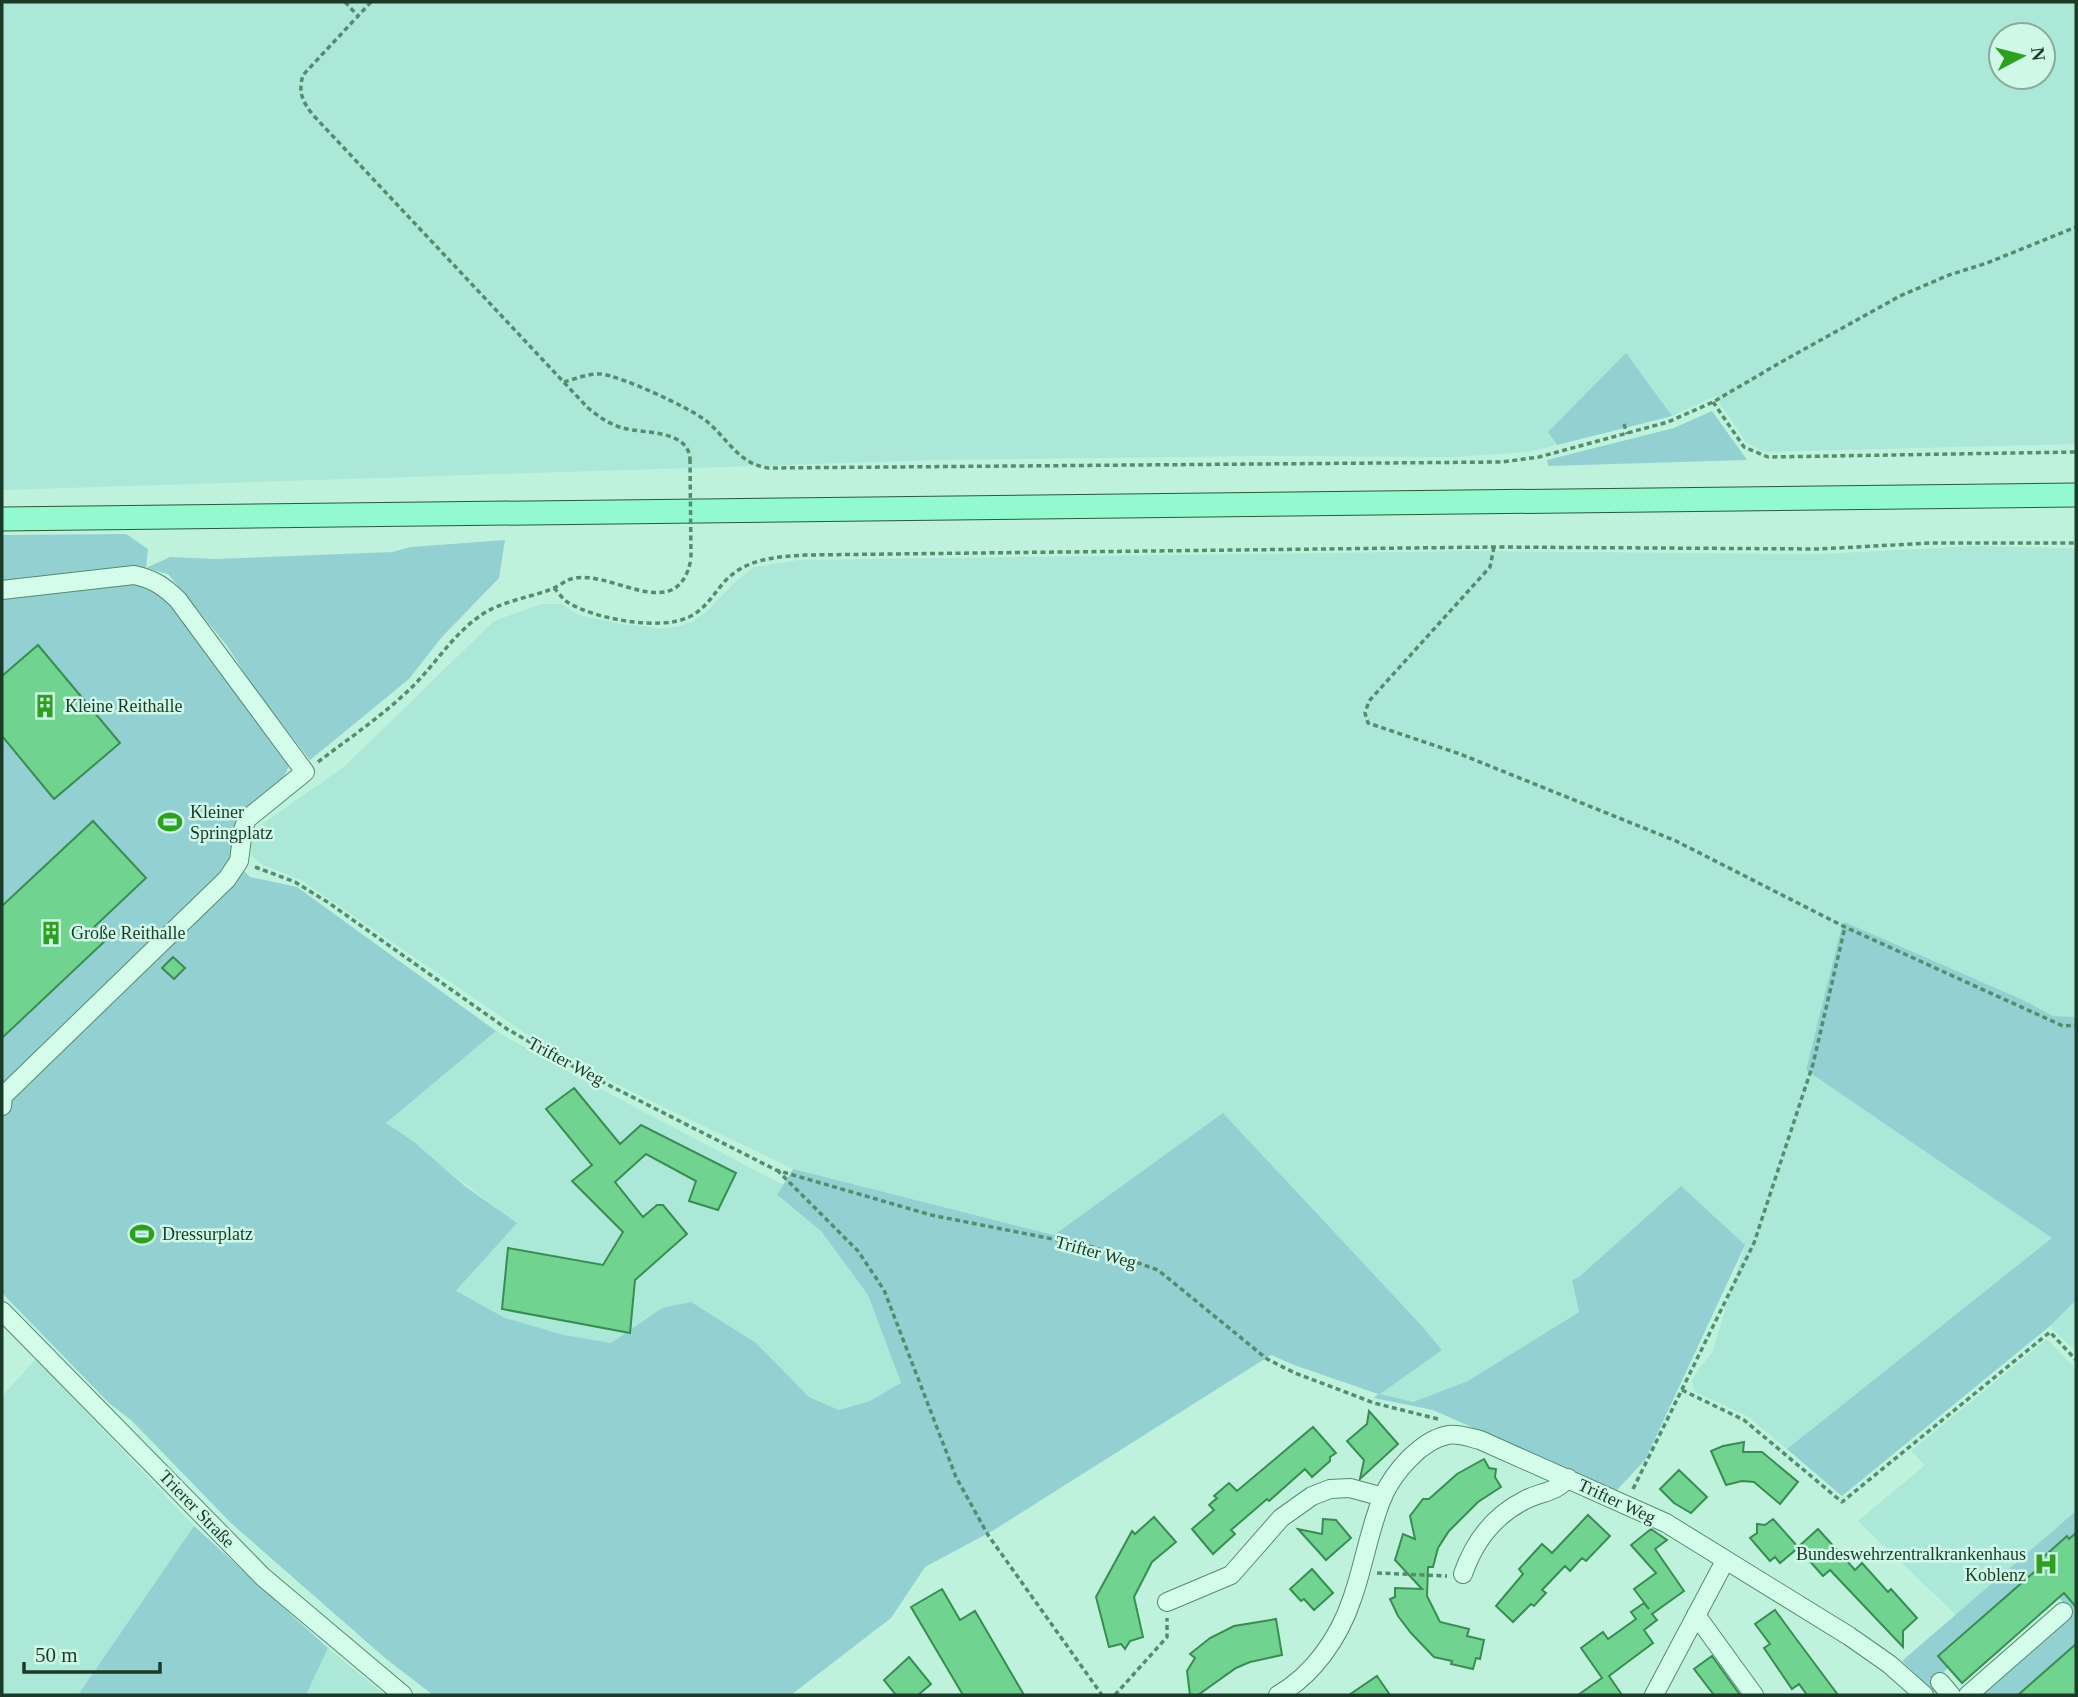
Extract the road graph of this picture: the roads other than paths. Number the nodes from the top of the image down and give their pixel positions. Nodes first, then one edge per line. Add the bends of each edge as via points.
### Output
1 (2076, 495) edge
2 (2, 519) edge
3 (2, 590) edge
4 (2, 1105) edge
5 (2, 1311) edge
6 (1568, 1478) junction
7 (1383, 1497) junction
8 (1725, 1561) junction
9 (1462, 1574) road end
10 (1167, 1602) road end
11 (2063, 1612) dead end
12 (1696, 1615) junction
13 (1658, 1693) edge
14 (403, 1695) edge
15 (1278, 1695) edge
16 (1754, 1695) edge
17 (1924, 1695) edge
18 (1968, 1695) edge

1 - 2 main road
3 - 4 street via 134,575 157,582 178,600 305,772 247,819 239,861 227,879 3,1096
5 - 14 street, Trierer Straße via 263,1577
6 - 7 street, Trifter Weg via 1480,1440 1450,1434 1422,1448
6 - 8 street, Trifter Weg via 1666,1523
6 - 9 street via 1559,1489 1525,1500 1499,1517 1470,1552
7 - 10 street via 1350,1488 1312,1496 1281,1518 1231,1576
7 - 15 street via 1352,1601 1310,1671
8 - 12 street
8 - 17 street, Trifter Weg via 1849,1636
11 - 18 street
12 - 13 street
12 - 16 street

